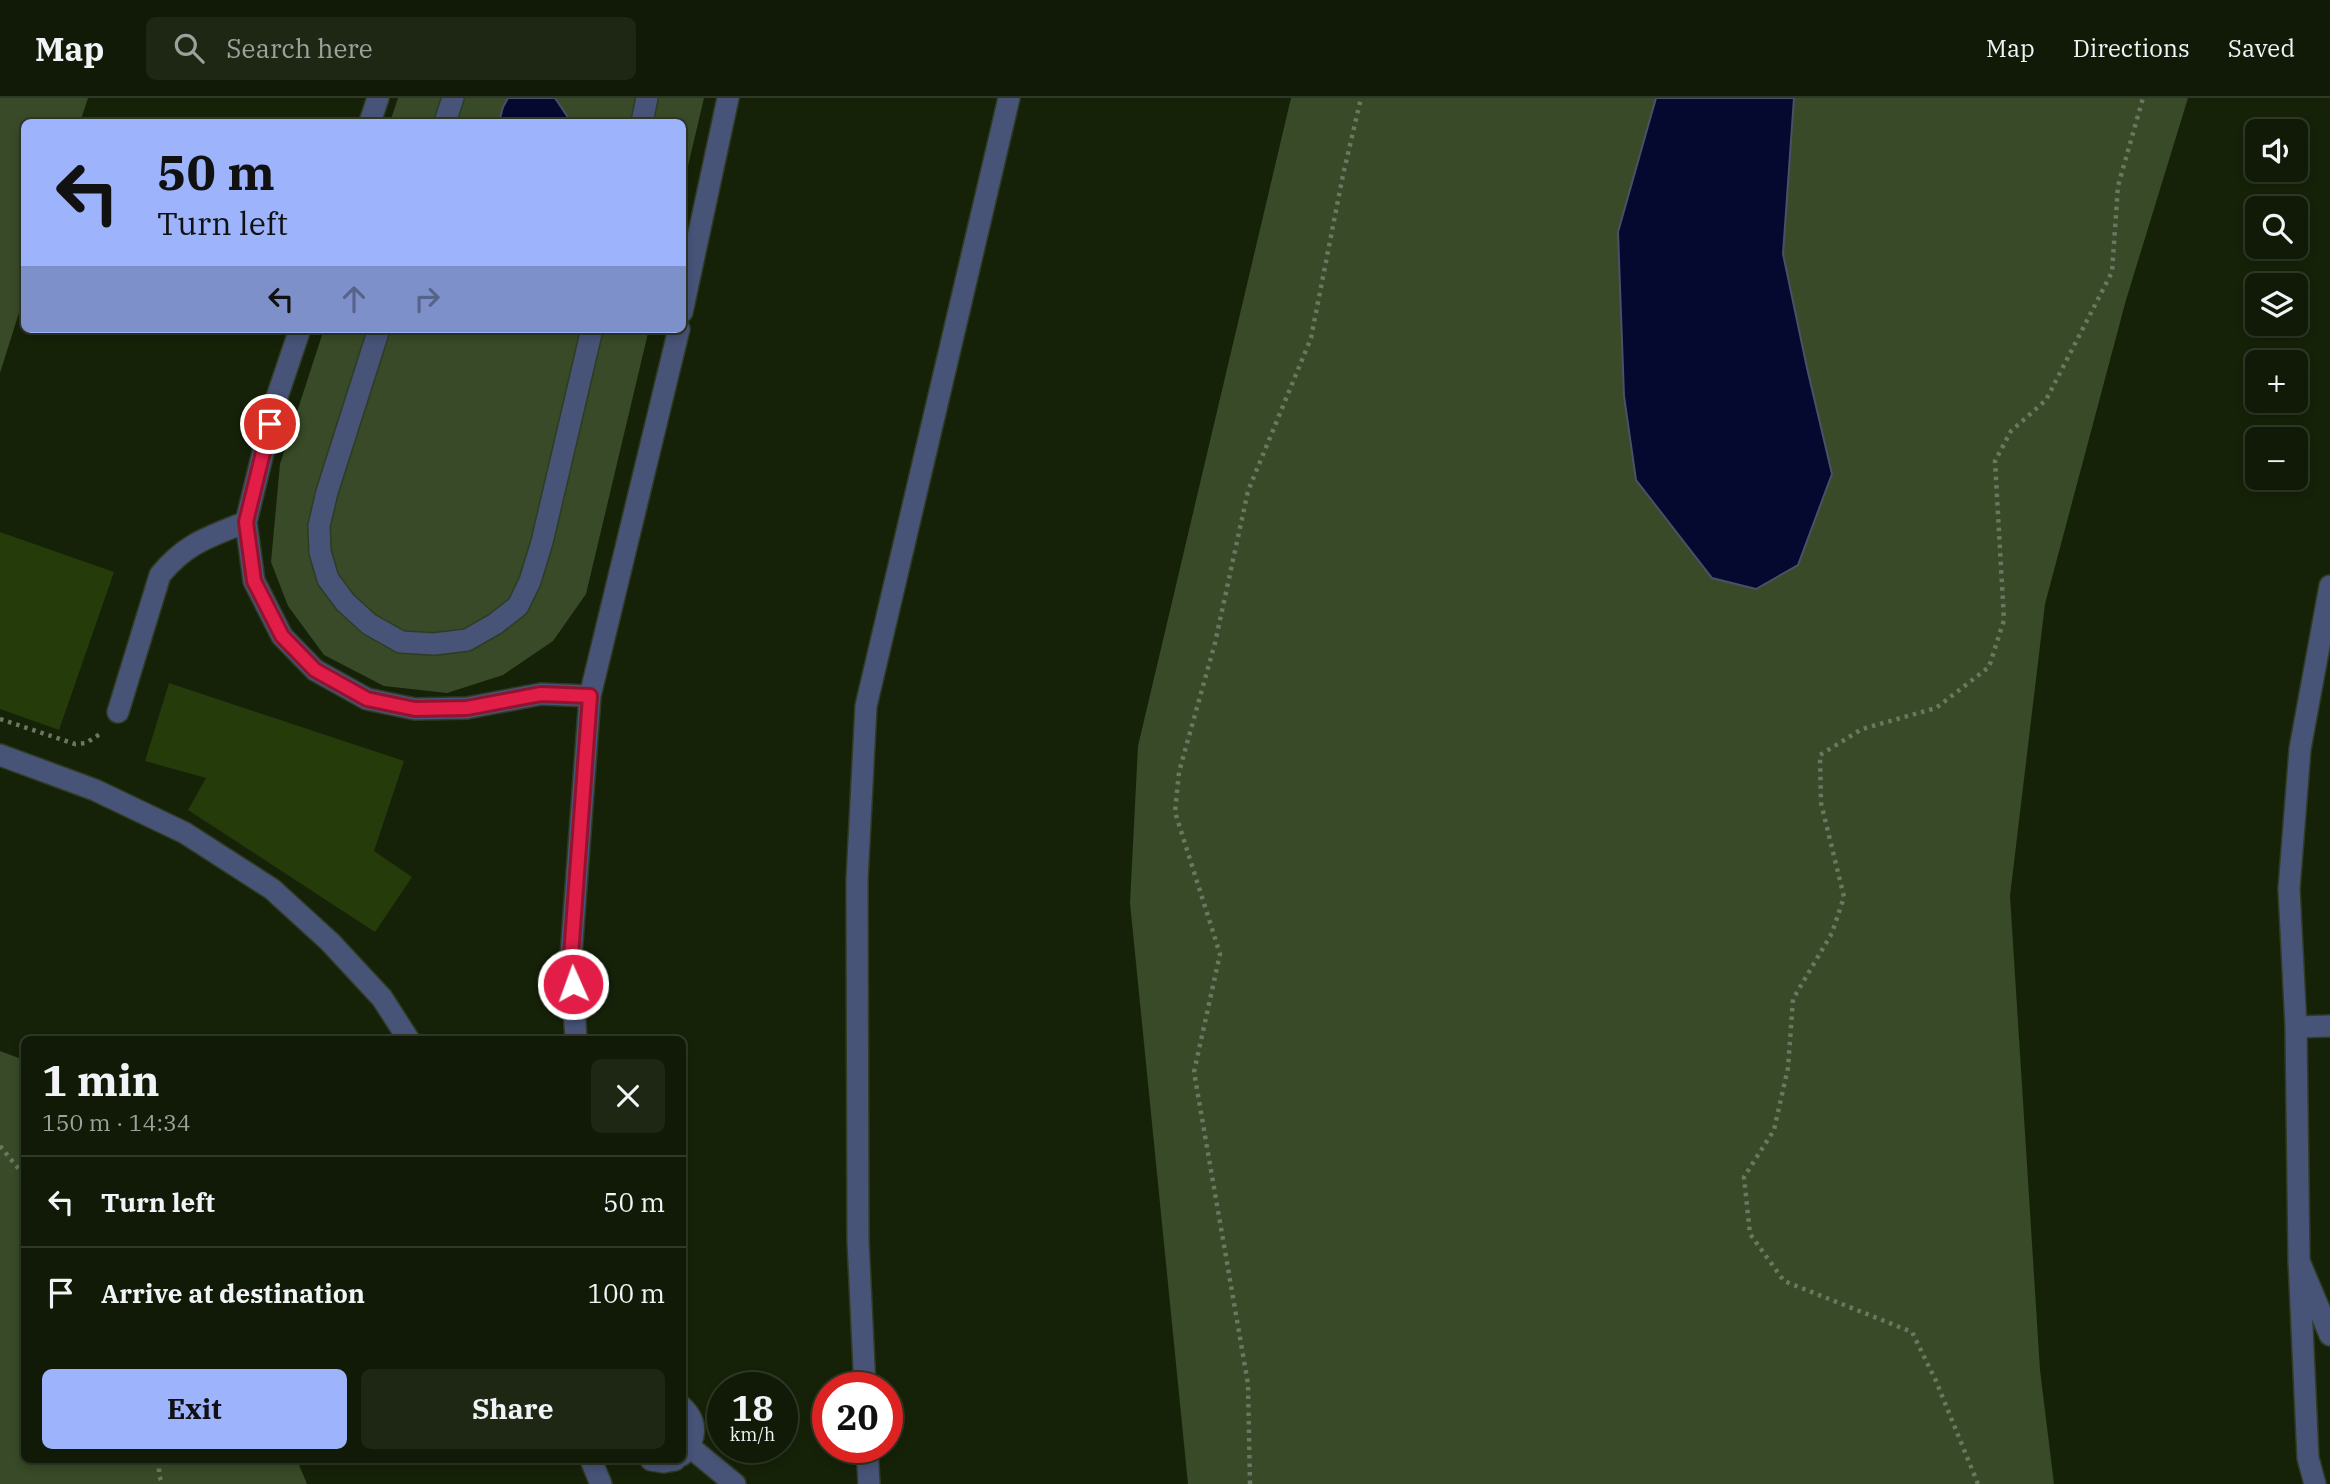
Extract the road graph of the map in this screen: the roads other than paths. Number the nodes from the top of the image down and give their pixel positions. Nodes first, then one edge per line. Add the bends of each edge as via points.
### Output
1 (379, 98) edge
2 (453, 98) edge
3 (647, 98) edge
4 (728, 98) edge
5 (1009, 98) edge
6 (371, 119) edge
7 (446, 119) edge
8 (643, 119) edge
9 (686, 293) edge
10 (299, 333) edge
11 (378, 333) edge
12 (591, 333) edge
13 (678, 333) edge
14 (246, 522) junction
15 (2330, 586) edge
16 (590, 696) junction
17 (118, 712) road end
18 (0, 755) edge
19 (2330, 1026) edge
20 (2296, 1027) junction
21 (406, 1036) edge
22 (576, 1036) edge
23 (2299, 1261) junction
24 (2330, 1335) edge
25 (864, 1372) edge
26 (686, 1411) edge
27 (686, 1448) edge
28 (686, 1456) edge
29 (592, 1463) edge
30 (868, 1463) edge
31 (601, 1484) edge
32 (734, 1484) edge
33 (869, 1484) edge
34 (2315, 1484) edge

1 - 6 street
2 - 7 street
3 - 8 street
4 - 9 street
5 - 25 street via 866,706 857,880 858,1241
10 - 14 street via 276,400
11 - 12 street via 327,492 319,526 320,552 328,579 369,624 401,642 435,644 467,640 518,606 542,542
13 - 16 street
14 - 16 street via 254,581 282,636 315,670 367,699 428,709 467,708 541,694
14 - 17 street via 192,544 160,575
15 - 20 street via 2299,762 2290,889
16 - 22 street via 571,956
18 - 21 street via 95,790 185,833 272,889 382,998
19 - 20 street
20 - 23 street
23 - 24 street
23 - 34 street via 2308,1458
26 - 27 street via 694,1437
28 - 32 street
29 - 31 street
30 - 33 street

